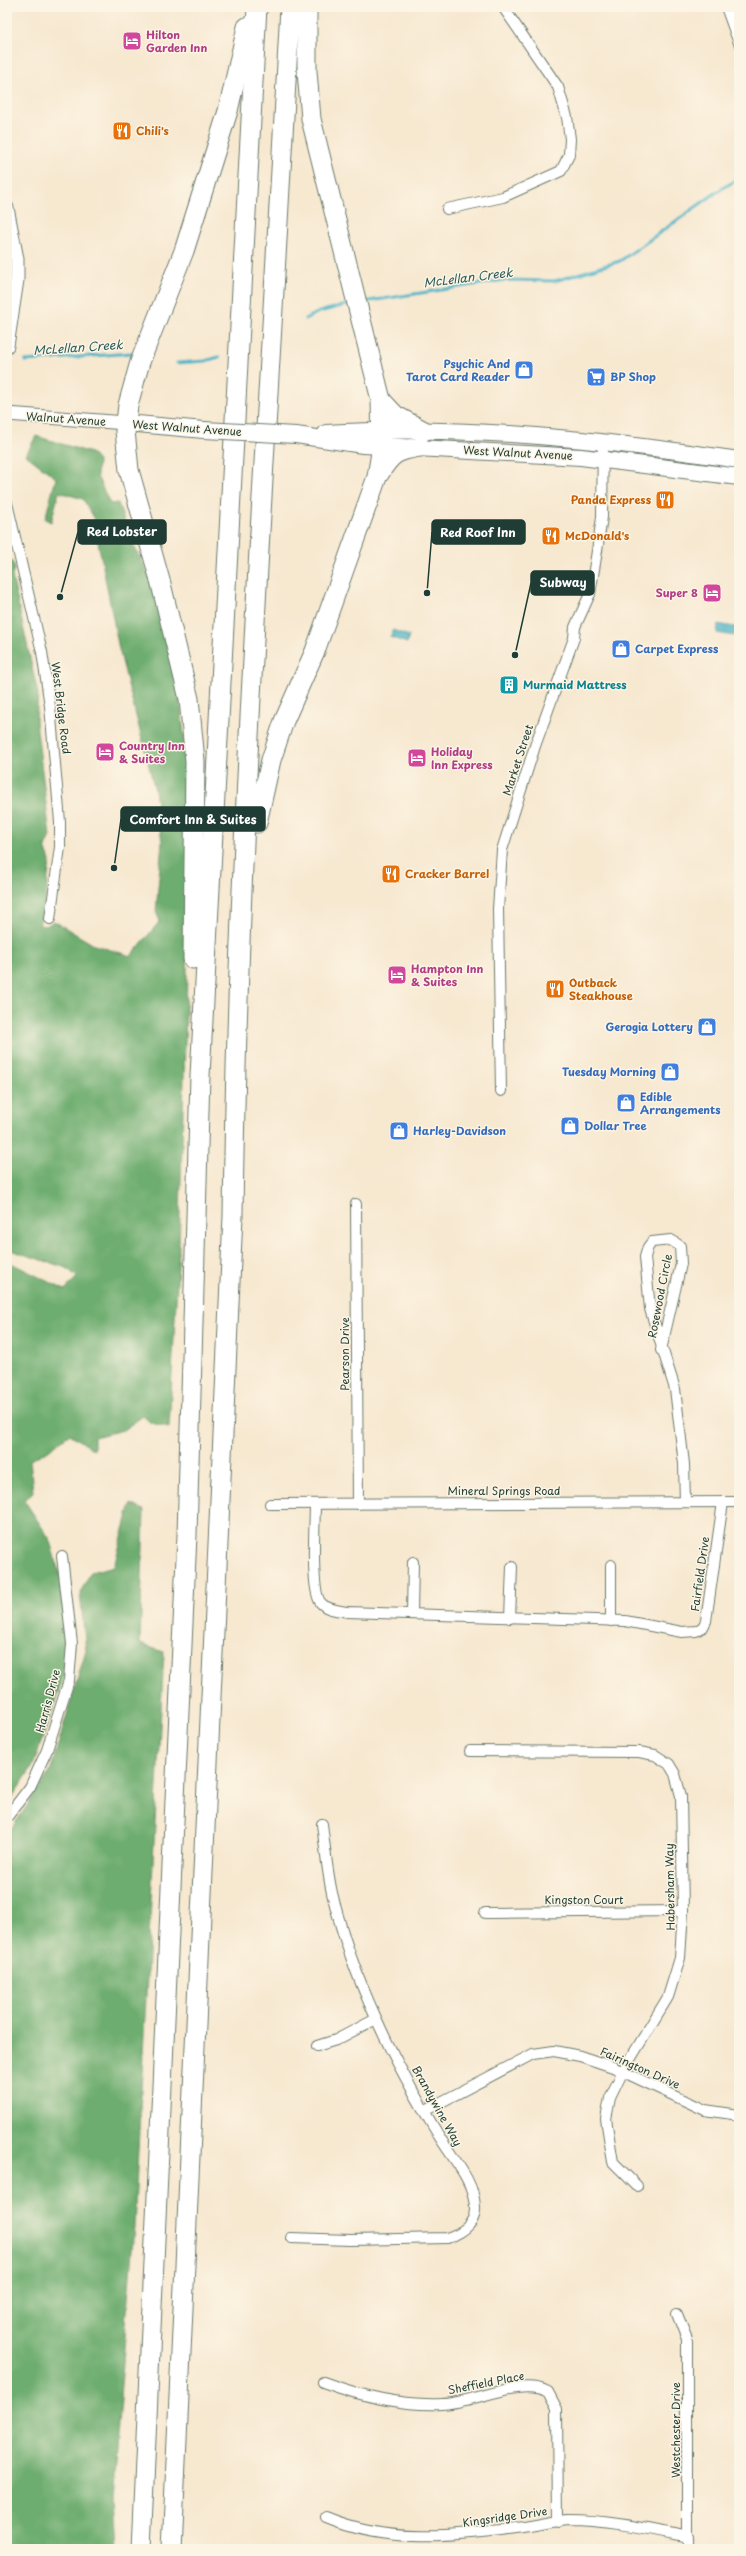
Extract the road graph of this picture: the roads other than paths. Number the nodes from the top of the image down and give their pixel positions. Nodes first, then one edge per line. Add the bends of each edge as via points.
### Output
1 (254, 7) edge
2 (257, 7) edge
3 (290, 7) edge
4 (307, 7) edge
5 (503, 7) edge
6 (726, 7) edge
7 (739, 43) edge
8 (7, 208) edge
9 (447, 209) dead end
10 (7, 346) edge
11 (381, 400) junction
12 (7, 414) edge
13 (126, 423) junction
14 (382, 438) junction
15 (422, 439) junction
16 (602, 443) junction
17 (601, 460) junction
18 (739, 460) edge
19 (377, 477) junction
20 (739, 477) edge
21 (7, 503) edge
22 (245, 865) junction
23 (50, 919) dead end
24 (200, 1076) junction
25 (501, 1091) dead end
26 (356, 1204) dead end
27 (661, 1350) junction
28 (685, 1502) junction
29 (723, 1502) junction
30 (739, 1502) edge
31 (270, 1504) dead end
32 (316, 1504) junction
33 (358, 1504) junction
34 (62, 1556) dead end
35 (413, 1562) dead end
36 (611, 1565) dead end
37 (512, 1567) dead end
38 (412, 1614) junction
39 (510, 1618) junction
40 (611, 1621) junction
41 (470, 1751) dead end
42 (7, 1817) edge
43 (322, 1824) dead end
44 (683, 1912) junction
45 (485, 1913) dead end
46 (376, 2019) junction
47 (317, 2046) dead end
48 (623, 2071) junction
49 (424, 2111) junction
50 (739, 2115) edge
51 (637, 2186) dead end
52 (291, 2238) dead end
53 (677, 2314) dead end
54 (323, 2382) dead end
55 (326, 2517) dead end
56 (558, 2522) junction
57 (688, 2537) junction
58 (141, 2549) edge
59 (172, 2549) edge
60 (687, 2549) edge

1 - 13 highway via 248,22 228,111 184,251 140,362 128,405
2 - 24 highway
3 - 22 highway
4 - 11 highway via 307,87 311,119
5 - 9 street via 558,86 567,117 569,155 561,171 503,197
6 - 7 street
8 - 10 street via 17,259 17,280
11 - 14 highway
11 - 15 highway
12 - 13 street, Walnut Avenue
13 - 14 main road, West Walnut Avenue, bridge via 204,430
13 - 24 highway via 125,444 129,470 165,599 189,699 195,761 193,961
14 - 15 main road, West Walnut Avenue
14 - 19 highway
15 - 16 main road, West Walnut Avenue via 511,435
15 - 17 main road, West Walnut Avenue
15 - 19 highway via 392,455
16 - 17 street, Market Street
16 - 18 main road, West Walnut Avenue
17 - 20 main road, West Walnut Avenue
17 - 25 street, Market Street via 602,517 590,594 575,627 574,638 535,746 502,850 498,908
19 - 22 highway via 315,651 284,721 265,782 255,834
21 - 23 street, West Bridge Road via 42,652 52,720 60,847
22 - 59 highway via 235,1064 233,1216
24 - 58 highway via 187,1535
26 - 33 street, Pearson Drive
27 - 27 street, Rosewood Circle via 650,1309 645,1257 652,1242 671,1240 680,1246 681,1258
27 - 28 street, Rosewood Circle via 675,1389 684,1464
28 - 29 street, Mineral Springs Road
28 - 33 street, Mineral Springs Road
29 - 30 street, Mineral Springs Road
29 - 40 street, Fairfield Drive via 703,1627 696,1631 682,1632
31 - 32 street, Mineral Springs Road
32 - 33 street, Mineral Springs Road
32 - 38 street, Fairfield Drive via 314,1581 320,1602 328,1608 346,1612
34 - 42 street, Harris Drive via 72,1644 69,1680 47,1750 30,1787
35 - 38 street
36 - 40 street
37 - 39 street
38 - 39 street, Fairfield Drive
39 - 40 street, Fairfield Drive
41 - 44 street, Habersham Way via 639,1752 655,1755 669,1764 675,1774 681,1796
43 - 46 street, Brandywine Way via 332,1893
44 - 45 street, Kingston Court
44 - 48 street, Habersham Way via 680,1958 668,1997
46 - 47 street via 336,2040
46 - 49 street, Brandywine Way
48 - 49 street, Fairington Drive via 580,2056 554,2051 533,2054
48 - 50 street, Fairington Drive via 705,2110
48 - 51 street, Habersham Way via 610,2098 606,2119 609,2145 613,2162
49 - 52 street, Brandywine Way via 448,2153 468,2180 475,2207 470,2224 460,2233 447,2238
53 - 57 street, Westchester Drive via 687,2339
54 - 56 street, Sheffield Place via 359,2395 422,2404 443,2404 484,2397 520,2387 539,2387 548,2392 557,2409
55 - 56 street, Kingsridge Drive via 353,2528 418,2535 462,2535
56 - 57 street, Kingsridge Drive via 596,2520
57 - 60 street, Westchester Drive

